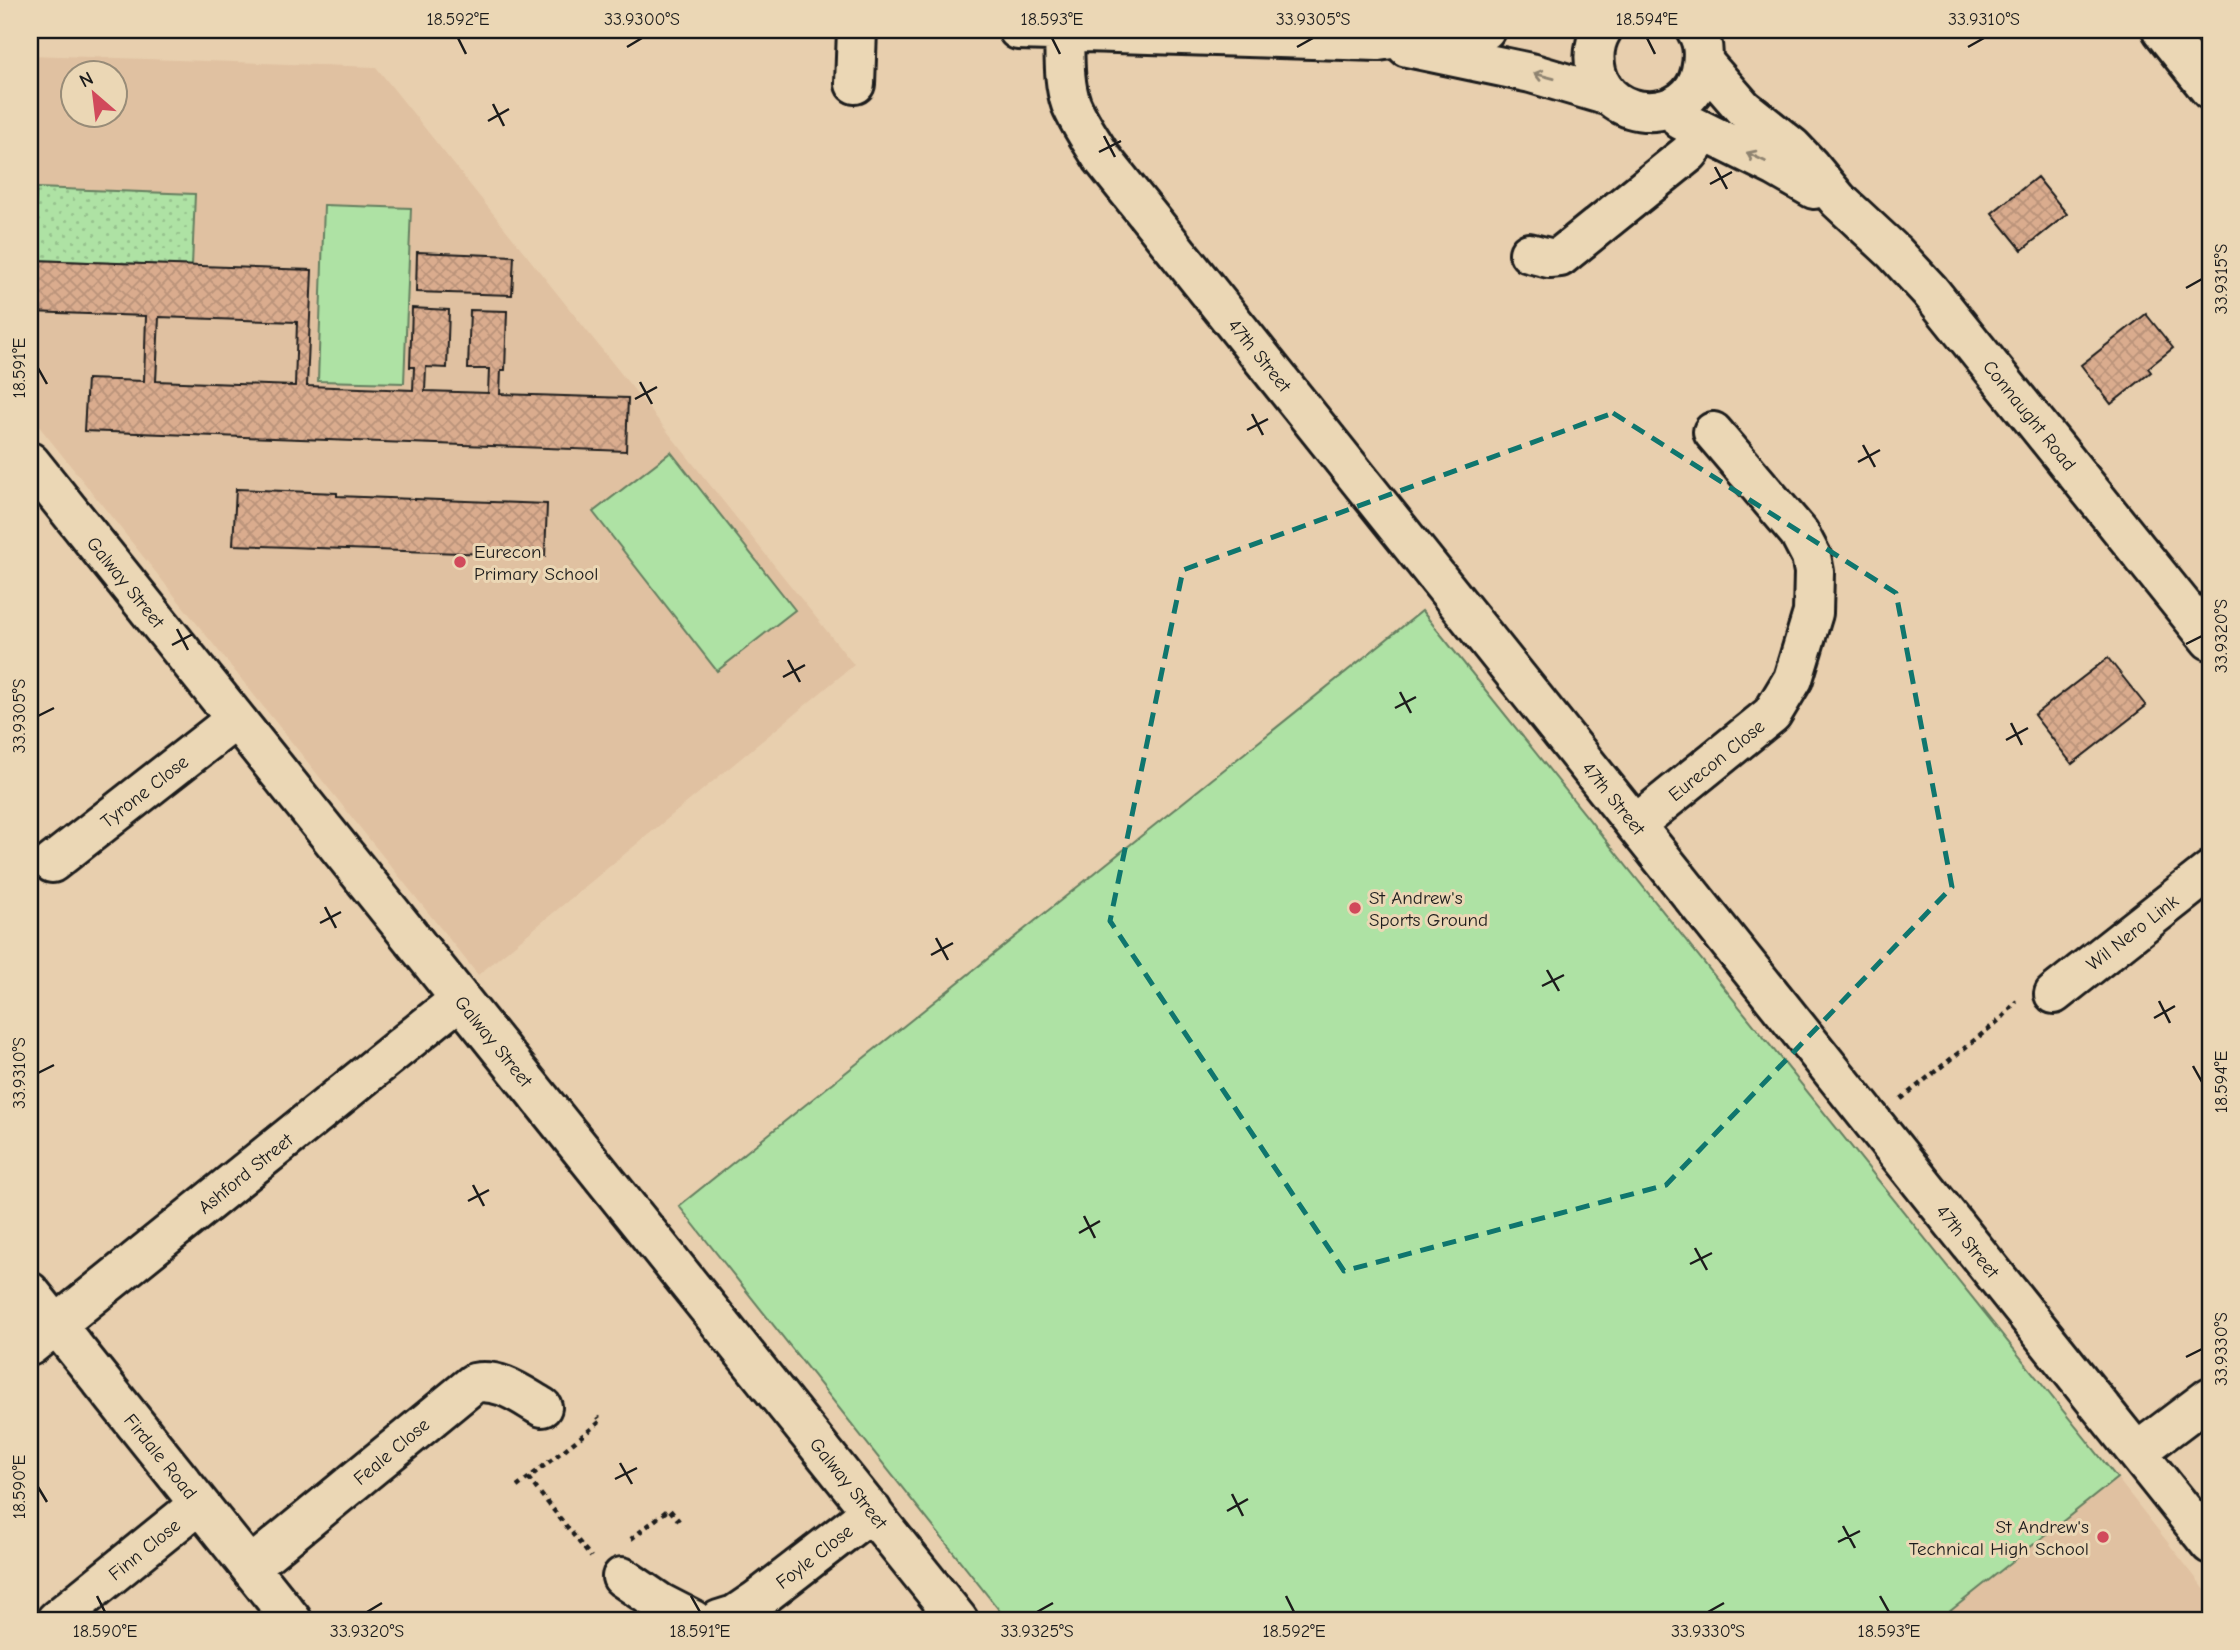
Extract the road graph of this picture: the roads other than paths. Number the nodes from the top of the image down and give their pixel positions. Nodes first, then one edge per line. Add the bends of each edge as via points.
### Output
1 (857, 30) edge
2 (1018, 30) edge
3 (1485, 30) edge
4 (1602, 30) edge
5 (2162, 30) edge
6 (1064, 31) edge
7 (1699, 39) edge
8 (1378, 41) junction
9 (855, 84) dead end
10 (2210, 90) edge
11 (1609, 96) junction
12 (1662, 111) junction
13 (1705, 132) junction
14 (1838, 200) junction
15 (1530, 253) dead end
16 (1713, 432) dead end
17 (41, 468) edge
18 (2210, 640) edge
19 (236, 719) junction
20 (1635, 825) junction
21 (52, 863) dead end
22 (2210, 871) edge
23 (2037, 996) road end
24 (460, 999) junction
25 (30, 1292) edge
26 (43, 1336) edge
27 (2210, 1397) edge
28 (542, 1407) dead end
29 (2137, 1452) junction
30 (199, 1504) junction
31 (872, 1511) junction
32 (2210, 1544) edge
33 (250, 1567) junction
34 (610, 1571) road end
35 (56, 1620) edge
36 (292, 1620) edge
37 (693, 1620) edge
38 (719, 1620) edge
39 (958, 1620) edge

1 - 9 street
2 - 6 street
3 - 8 street
4 - 11 street via 1593,58 1598,80
5 - 10 street
6 - 8 street
6 - 20 street, 47th Street via 1071,103 1102,158
7 - 12 street via 1700,78 1680,103
7 - 14 street, Connaught Road via 1744,108 1792,148
11 -> 8 street via 1531,73
11 - 12 street via 1643,113
12 - 13 street, Connaught Road
14 -> 13 street, Connaught Road
13 - 15 street via 1689,153 1560,257
14 - 18 street, Connaught Road via 1937,299
16 - 20 street, Eurecon Close via 1799,533 1814,572 1813,613 1793,679 1772,714
17 - 19 street, Galway Street
19 - 21 street, Tyrone Close
19 - 24 street, Galway Street
20 - 29 street, 47th Street
22 - 23 street, Wil Nero Link
24 - 26 street, Ashford Street
24 - 31 street, Galway Street
25 - 26 street, Firdale Road
26 - 30 street, Firdale Road
27 - 29 street
28 - 33 street, Feale Close via 498,1382 474,1383
29 - 32 street, 47th Street
30 - 33 street, Firdale Road
30 - 35 street, Finn Close
31 - 38 street, Foyle Close via 757,1600
31 - 39 street, Galway Street
33 - 36 street, Firdale Road
34 - 37 street

